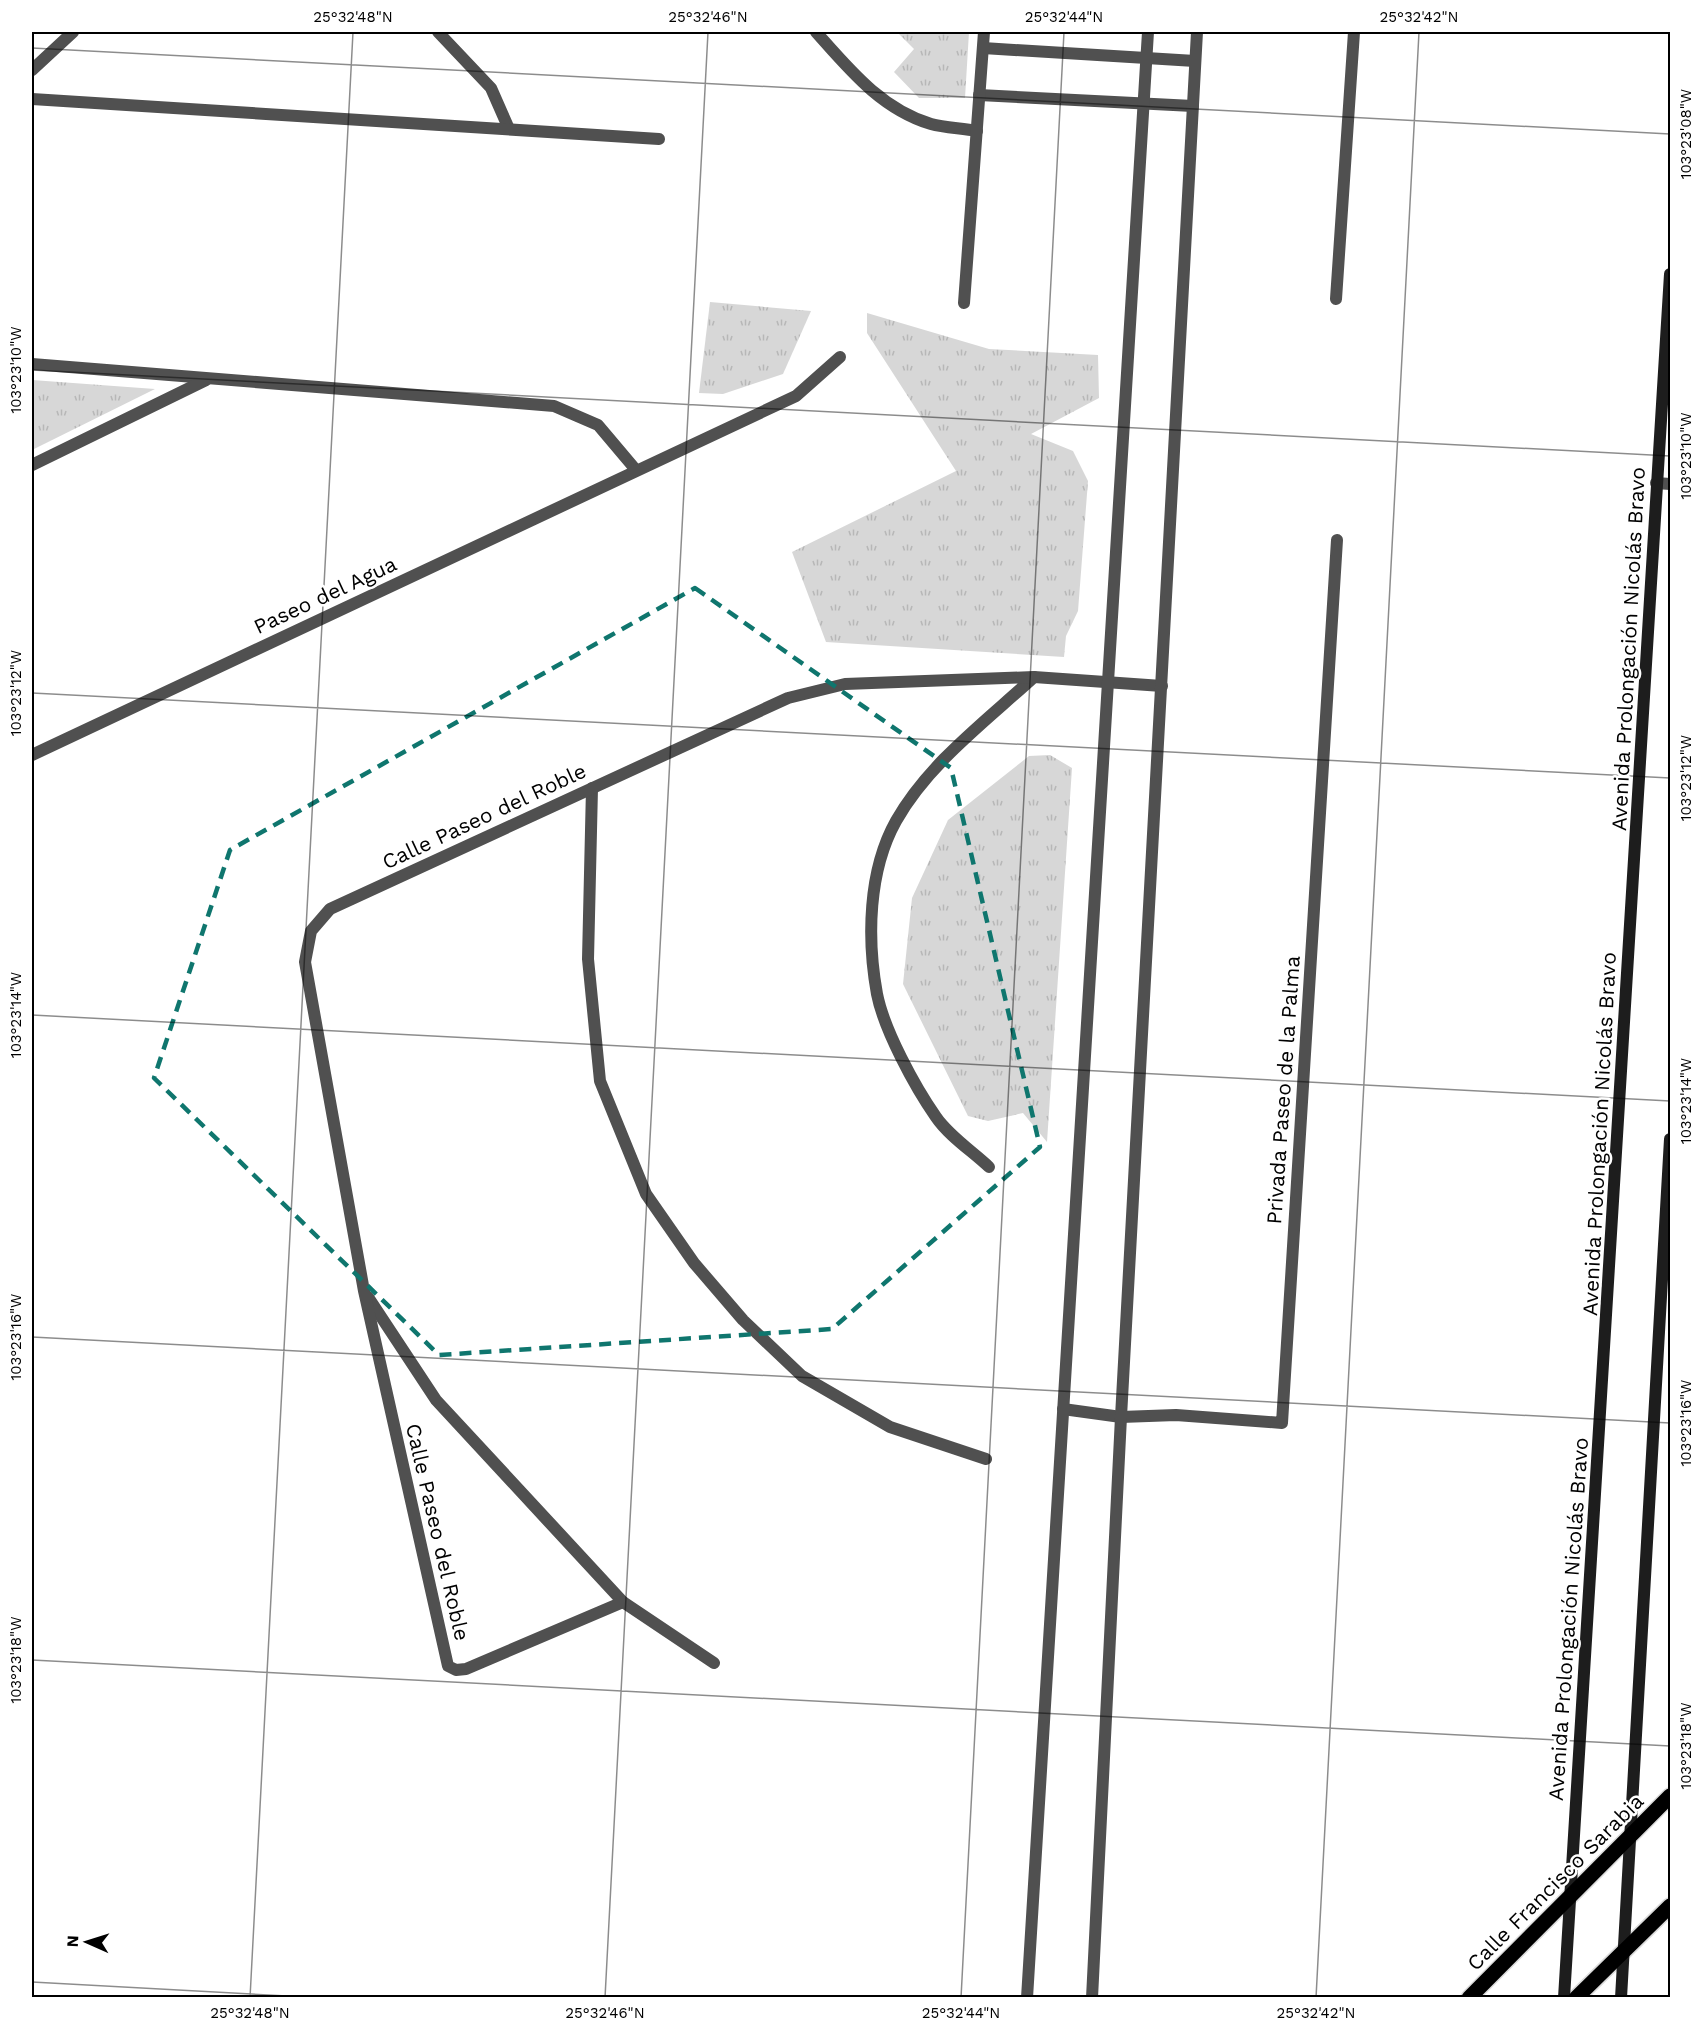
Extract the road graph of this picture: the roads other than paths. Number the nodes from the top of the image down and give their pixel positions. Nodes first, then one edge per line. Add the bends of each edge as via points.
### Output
1 (73, 32) edge
2 (438, 32) edge
3 (816, 32) edge
4 (984, 32) edge
5 (1148, 32) edge
6 (1197, 32) edge
7 (1354, 32) edge
8 (983, 48) junction
9 (1146, 58) junction
10 (1195, 61) junction
11 (32, 70) edge
12 (980, 95) junction
13 (32, 99) edge
14 (1143, 103) junction
15 (1192, 106) junction
16 (509, 129) junction
17 (977, 131) junction
18 (659, 139) dead end
19 (1671, 274) edge
20 (1336, 298) dead end
21 (964, 303) dead end
22 (840, 357) dead end
23 (32, 364) edge
24 (207, 379) junction
25 (32, 465) edge
26 (636, 470) junction
27 (1656, 483) junction
28 (1671, 484) edge
29 (1337, 540) dead end
30 (1034, 677) junction
31 (1108, 682) junction
32 (1162, 686) junction
33 (32, 755) edge
34 (592, 788) junction
35 (1671, 1139) edge
36 (989, 1167) dead end
37 (1668, 1214) edge
38 (364, 1290) junction
39 (1063, 1409) junction
40 (1121, 1417) junction
41 (986, 1460) dead end
42 (624, 1602) junction
43 (714, 1664) dead end
44 (1671, 1796) edge
45 (1630, 1834) junction
46 (1570, 1896) junction
47 (1671, 1906) edge
48 (1624, 1951) junction
49 (1027, 1998) edge
50 (1092, 1998) edge
51 (1469, 1998) edge
52 (1564, 1998) edge
53 (1576, 1998) edge
54 (1621, 1998) edge

1 - 11 street
2 - 16 street via 491,88
3 - 17 street via 863,84 900,112 932,124
4 - 8 street
5 - 9 street
6 - 10 street
7 - 20 street
8 - 9 street
8 - 12 street
9 - 10 street
9 - 14 street
10 - 15 street
12 - 14 street
12 - 17 street
13 - 16 street
14 - 15 street
14 - 31 street
15 - 32 street
16 - 18 street
17 - 21 street
19 - 27 main road, Avenida Prolongación Nicolás Bravo
22 - 26 street, Paseo del Agua via 796,396
23 - 24 street
24 - 25 street
24 - 26 street via 554,406 598,425
26 - 33 street, Paseo del Agua
27 - 28 street
27 - 46 main road, Avenida Prolongación Nicolás Bravo
29 - 40 street, Privada Paseo de la Palma via 1282,1423 1176,1415
30 - 31 street, Calle Paseo del Roble
30 - 34 street, Calle Paseo del Roble via 845,684 788,698
30 - 36 street via 921,784 895,822 876,876 871,930 877,996 901,1059 937,1119
31 - 32 street, Calle Paseo del Roble
31 - 39 street
32 - 40 street
34 - 38 street, Calle Paseo del Roble via 330,909 311,931 305,962
34 - 41 street via 588,959 600,1081 645,1194 694,1263 742,1320 802,1376 890,1427
35 - 37 main road
37 - 45 main road
38 - 42 street, Calle Paseo del Roble via 436,1400
38 - 42 street, Calle Paseo del Roble via 448,1666 466,1669
39 - 40 street, Privada Paseo de la Palma
39 - 49 street
40 - 50 street
42 - 43 street, Calle Paseo del Roble
44 - 45 main road, Calle Francisco Sarabia
45 - 46 main road, Calle Francisco Sarabia
45 - 48 main road
46 - 51 main road, Calle Francisco Sarabia
46 - 52 main road, Avenida Prolongación Nicolás Bravo
47 - 48 main road
48 - 53 main road
48 - 54 main road

